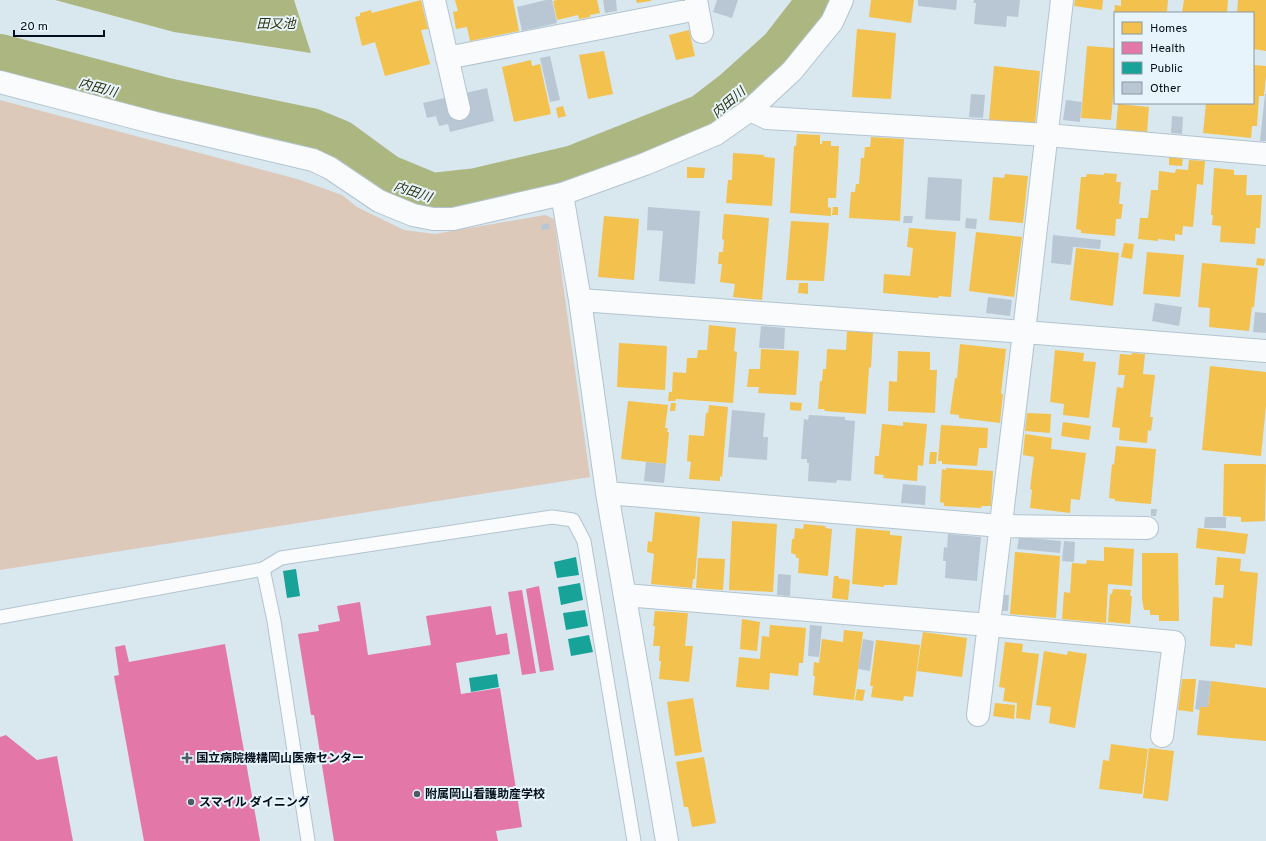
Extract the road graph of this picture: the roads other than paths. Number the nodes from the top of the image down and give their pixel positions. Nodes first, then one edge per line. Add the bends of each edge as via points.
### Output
1 (434, 0) edge
2 (842, 0) edge
3 (1062, 0) edge
4 (696, 5) edge
5 (702, 32) dead end
6 (448, 58) junction
7 (0, 82) edge
8 (459, 109) dead end
9 (750, 110) junction
10 (1047, 135) junction
11 (1266, 154) edge
12 (562, 194) junction
13 (580, 300) junction
14 (1024, 332) junction
15 (1266, 352) edge
16 (608, 493) junction
17 (1001, 526) junction
18 (1147, 528) dead end
19 (263, 569) junction
20 (625, 595) junction
21 (0, 617) edge
22 (989, 625) junction
23 (978, 715) dead end
24 (1162, 736) dead end
25 (308, 841) edge
26 (634, 841) edge
27 (667, 841) edge

1 - 6 street
2 - 9 street via 832,22 792,71
3 - 10 street
4 - 5 street
4 - 6 street
6 - 8 street
7 - 12 street via 154,123 313,160 330,168 379,201 412,215 454,219
9 - 10 street via 767,118
9 - 12 street via 716,134 645,164
10 - 11 street
10 - 14 street
12 - 13 street
13 - 14 street
13 - 16 street
14 - 15 street
14 - 17 street
16 - 17 street
16 - 20 street
17 - 18 street
17 - 22 street
19 - 21 lane
19 - 25 lane via 274,621
19 - 26 lane via 280,558 552,517 573,520 584,541
20 - 22 street
20 - 27 street
22 - 23 street
22 - 24 street via 1174,642

